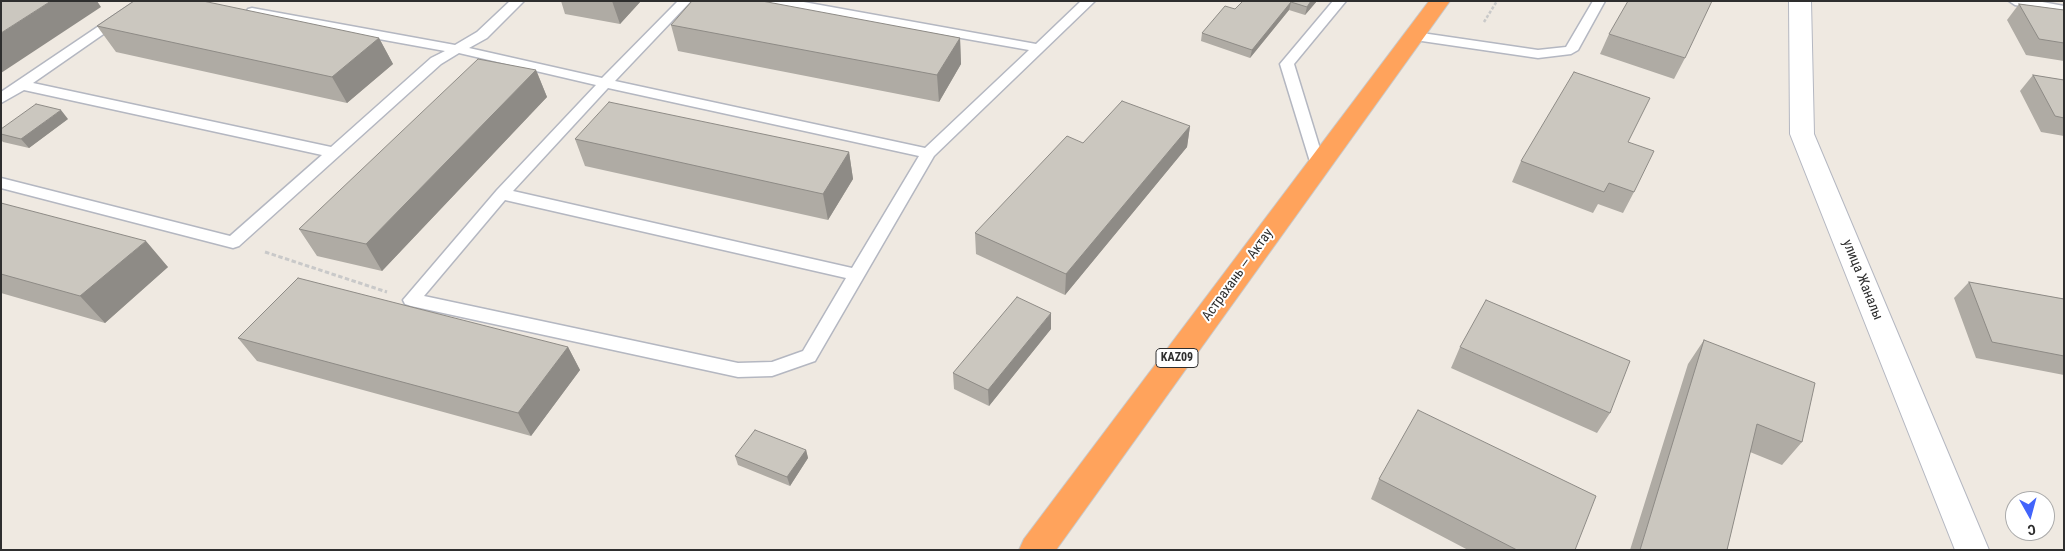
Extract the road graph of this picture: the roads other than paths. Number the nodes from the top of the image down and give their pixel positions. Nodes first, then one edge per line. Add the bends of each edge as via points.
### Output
1 (146, 1) edge
2 (518, 1) edge
3 (685, 1) edge
4 (775, 1) edge
5 (1089, 1) edge
6 (1340, 1) edge
7 (1599, 1) edge
8 (1800, 1) edge
9 (2015, 1) edge
10 (1438, 4) edge
11 (242, 10) edge
12 (2064, 10) edge
13 (1415, 36) junction
14 (1038, 48) junction
15 (458, 49) junction
16 (605, 83) junction
17 (22, 85) junction
18 (1, 99) edge
19 (332, 152) junction
20 (928, 153) junction
21 (1318, 165) junction
22 (1, 183) edge
23 (502, 194) junction
24 (857, 275) junction
25 (1036, 550) edge
26 (1972, 550) edge

1 - 17 lane
2 - 15 lane via 482,35
3 - 16 lane
4 - 14 lane
5 - 14 lane
6 - 21 lane via 1287,64
7 - 13 lane via 1571,50 1538,54
8 - 26 street, улица Жаналы via 1802,134
9 - 12 lane
10 - 13 highway, Астрахань — Актау / KAZ09
11 - 15 lane
13 - 21 highway, Астрахань — Актау / KAZ09
14 - 20 lane
15 - 16 lane
15 - 19 lane via 436,61
16 - 20 lane
16 - 23 lane
17 - 18 lane
17 - 19 lane
19 - 22 lane via 233,242
20 - 24 lane
21 - 25 highway, Астрахань — Актау / KAZ09
23 - 24 lane
23 - 24 lane via 411,300 738,370 772,369 809,356

